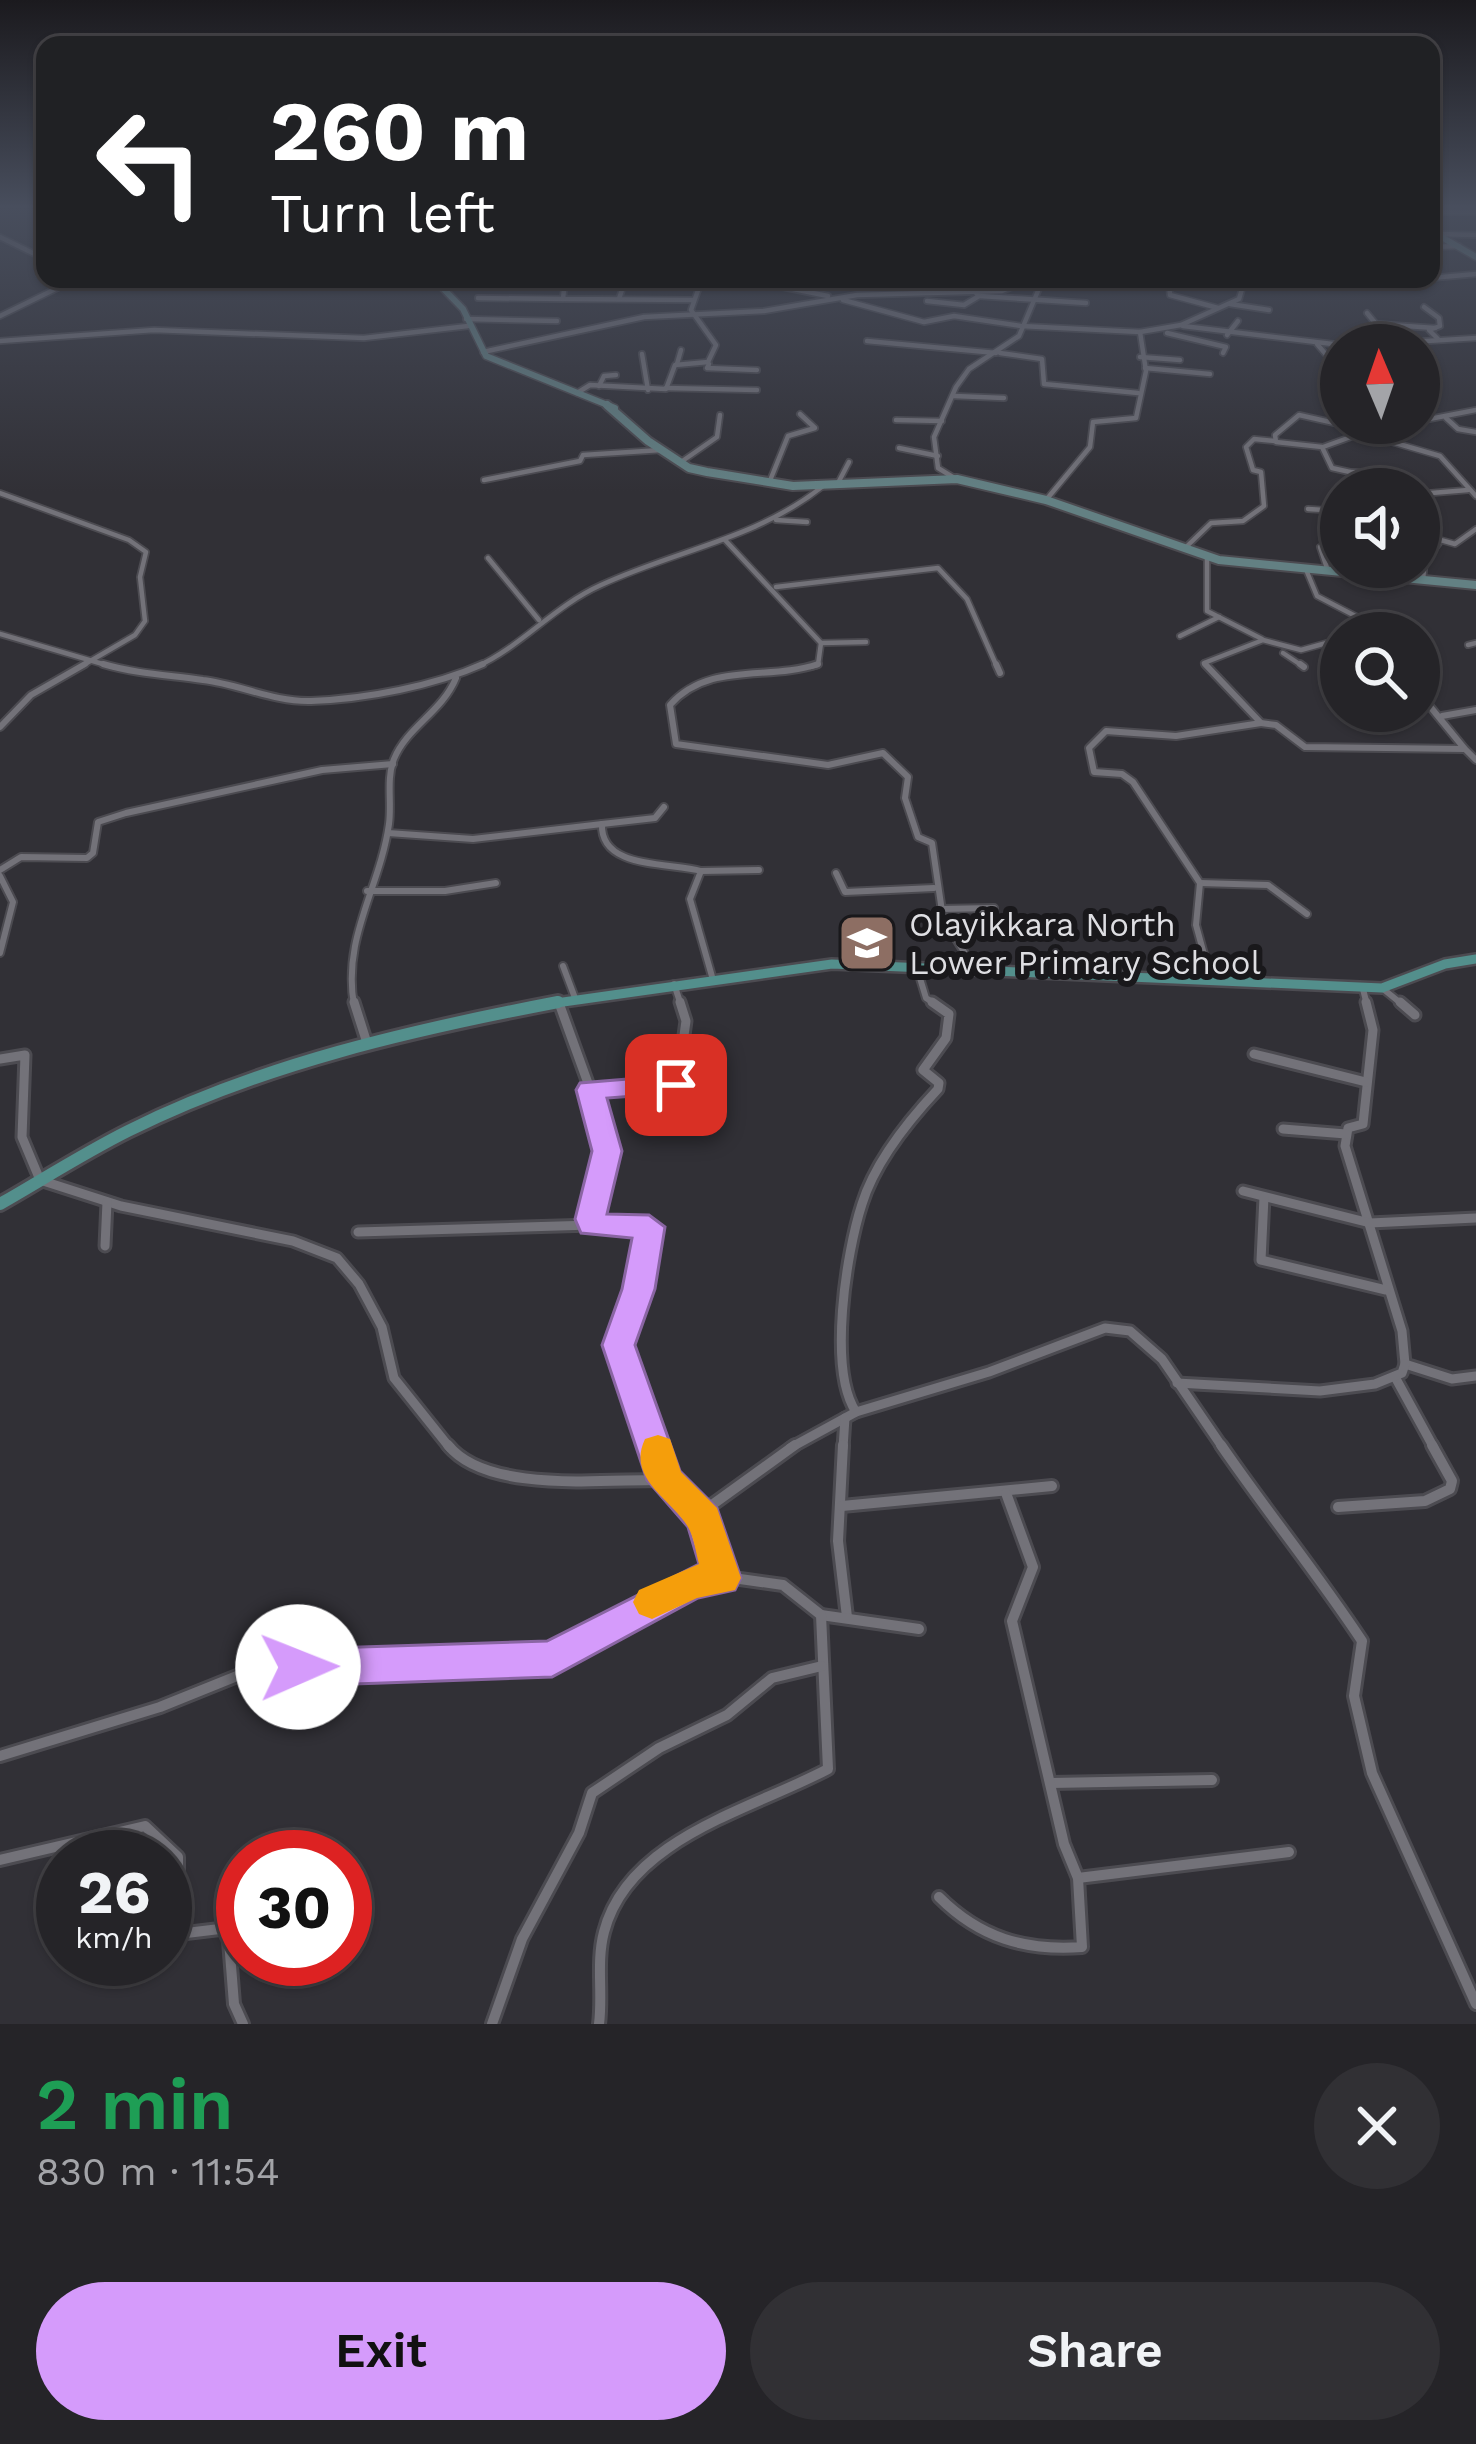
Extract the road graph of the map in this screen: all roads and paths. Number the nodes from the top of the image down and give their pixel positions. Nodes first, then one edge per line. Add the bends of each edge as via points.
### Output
1 (28, 302) edge
2 (452, 302) edge
3 (693, 302) edge
4 (811, 302) edge
5 (852, 302) edge
6 (1032, 302) edge
7 (1076, 302) edge
8 (1196, 302) edge
9 (1231, 302) edge
10 (1086, 303) dead end
11 (1228, 304) junction
12 (1424, 307) dead end
13 (1219, 308) junction
14 (1269, 310) dead end
15 (1367, 313) dead end
16 (0, 316) edge
17 (691, 316) junction
18 (1238, 321) dead end
19 (557, 322) dead end
20 (467, 323) junction
21 (1376, 324) edge
22 (1439, 324) edge
23 (1181, 325) junction
24 (1021, 326) junction
25 (1156, 331) junction
26 (1140, 332) junction
27 (1227, 335) junction
28 (1476, 338) edge
29 (1440, 339) edge
30 (0, 341) edge
31 (867, 341) dead end
32 (1317, 344) junction
33 (1320, 344) edge
34 (1320, 348) edge
35 (681, 350) dead end
36 (483, 352) junction
37 (998, 353) junction
38 (1223, 353) dead end
39 (642, 354) dead end
40 (1140, 357) junction
41 (1180, 360) dead end
42 (708, 362) junction
43 (677, 364) junction
44 (1145, 368) junction
45 (757, 370) dead end
46 (1210, 374) dead end
47 (616, 375) dead end
48 (599, 386) junction
49 (666, 388) junction
50 (648, 390) junction
51 (757, 390) dead end
52 (577, 393) junction
53 (1138, 394) junction
54 (954, 396) junction
55 (1004, 398) dead end
56 (1476, 413) edge
57 (800, 414) dead end
58 (720, 415) dead end
59 (1446, 418) junction
60 (1440, 419) edge
61 (896, 420) dead end
62 (1320, 420) edge
63 (942, 421) junction
64 (1476, 432) edge
65 (1275, 441) junction
66 (1331, 444) edge
67 (1403, 444) edge
68 (1321, 447) junction
69 (898, 448) dead end
70 (661, 450) junction
71 (939, 455) junction
72 (681, 462) junction
73 (849, 462) dead end
74 (1333, 468) edge
75 (957, 479) junction
76 (484, 480) dead end
77 (769, 483) junction
78 (823, 486) junction
79 (836, 486) junction
80 (1468, 490) junction
81 (1440, 492) edge
82 (0, 494) edge
83 (1476, 496) edge
84 (1046, 500) junction
85 (1308, 508) dead end
86 (1320, 509) edge
87 (774, 520) junction
88 (807, 522) dead end
89 (1476, 529) edge
90 (724, 539) junction
91 (1440, 543) edge
92 (1184, 550) junction
93 (1207, 557) junction
94 (488, 558) dead end
95 (1307, 572) junction
96 (1320, 572) edge
97 (1440, 581) edge
98 (1476, 585) edge
99 (775, 587) junction
100 (1348, 612) edge
101 (1219, 617) junction
102 (539, 620) junction
103 (0, 634) edge
104 (1180, 636) dead end
105 (1263, 640) junction
106 (866, 642) dead end
107 (821, 644) junction
108 (1320, 648) edge
109 (1282, 652) junction
110 (92, 660) junction
111 (1304, 667) dead end
112 (1000, 673) dead end
113 (457, 676) junction
114 (1476, 710) edge
115 (1440, 716) joint
116 (1261, 723) junction
117 (0, 727) edge
118 (1465, 749) junction
119 (1476, 760) edge
120 (393, 764) junction
121 (664, 806) dead end
122 (602, 824) junction
123 (388, 832) junction
124 (759, 870) dead end
125 (701, 871) junction
126 (1, 872) edge
127 (836, 873) dead end
128 (496, 883) dead end
129 (1200, 883) junction
130 (934, 889) junction
131 (368, 891) junction
132 (994, 908) dead end
133 (940, 909) junction
134 (1307, 914) dead end
135 (0, 953) edge
136 (1476, 959) edge
137 (916, 965) junction
138 (563, 966) dead end
139 (974, 968) junction
140 (713, 980) junction
141 (1211, 980) junction
142 (674, 984) junction
143 (1382, 988) junction
144 (1363, 989) junction
145 (575, 998) junction
146 (559, 1001) junction
147 (1415, 1015) dead end
148 (368, 1044) junction
149 (1255, 1054) dead end
150 (0, 1059) edge
151 (1366, 1082) junction
152 (590, 1090) junction
153 (1282, 1130) dead end
154 (1346, 1134) junction
155 (40, 1180) junction
156 (1243, 1191) dead end
157 (1264, 1196) junction
158 (107, 1202) junction
159 (0, 1204) edge
160 (1476, 1218) edge
161 (1370, 1222) junction
162 (592, 1225) junction
163 (358, 1232) dead end
164 (105, 1246) dead end
165 (1388, 1290) junction
166 (1405, 1364) junction
167 (1476, 1376) edge
168 (1395, 1377) junction
169 (1177, 1383) junction
170 (851, 1415) junction
171 (665, 1480) junction
172 (1052, 1486) dead end
173 (1006, 1493) junction
174 (842, 1507) junction
175 (1338, 1508) dead end
176 (698, 1515) junction
177 (722, 1578) junction
178 (821, 1615) junction
179 (847, 1617) junction
180 (919, 1629) dead end
181 (822, 1666) junction
182 (0, 1756) edge
183 (1212, 1780) dead end
184 (1051, 1784) junction
185 (1288, 1852) dead end
186 (0, 1860) edge
187 (1078, 1878) junction
188 (939, 1897) dead end
189 (1476, 2004) edge
190 (243, 2024) edge
191 (492, 2024) edge
192 (598, 2024) edge

1 - 16 street
2 - 20 main road
3 - 17 street
4 - 17 street
5 - 24 street via 924,322 954,316
6 - 24 street
7 - 10 street
8 - 13 street
9 - 11 street
11 - 13 street
11 - 14 street
12 - 22 street
13 - 23 street
15 - 21 street
17 - 36 street via 623,321
17 - 42 street via 716,345
18 - 27 street
19 - 20 street
20 - 30 street via 347,339 152,333
20 - 36 main road
23 - 25 street
23 - 27 street
24 - 26 street
24 - 37 street
25 - 26 street
25 - 38 street via 1226,346
26 - 40 street
27 - 32 street
28 - 29 street
31 - 37 street
32 - 33 street
32 - 34 street
35 - 43 street
36 - 52 main road
37 - 53 street via 1040,358 1044,384
37 - 54 street via 970,369
39 - 50 street
40 - 41 street
40 - 44 street
42 - 43 street
42 - 45 street via 710,369
43 - 49 street
44 - 46 street
44 - 53 street
47 - 48 street
48 - 50 street
48 - 52 street
49 - 50 street
49 - 51 street
52 - 70 main road via 616,409
53 - 84 street via 1136,418 1093,422 1090,448
54 - 55 street
54 - 63 street
56 - 59 street
57 - 77 street via 815,428 788,436
58 - 72 street via 717,437
59 - 60 street
59 - 64 street
61 - 63 street
62 - 65 street via 1299,415 1276,431
63 - 71 street via 934,437
65 - 68 street
65 - 92 street via 1246,447 1252,470 1262,472 1264,506 1243,521 1210,523
66 - 68 street
67 - 80 street via 1440,456
68 - 74 street
69 - 71 street
70 - 72 main road
70 - 76 street via 583,455
71 - 75 street via 940,472
72 - 77 main road
73 - 79 street
75 - 79 main road
75 - 84 main road
77 - 78 main road
78 - 79 main road
78 - 87 street
80 - 81 street
80 - 83 street
82 - 110 street via 146,552 145,621 119,648
84 - 92 main road
85 - 86 street
87 - 88 street
87 - 90 street
89 - 91 street via 1455,544
90 - 99 street
90 - 102 street via 602,584
92 - 93 main road
93 - 95 main road
93 - 101 street via 1204,604
94 - 102 street
95 - 96 main road
95 - 100 street via 1317,596
97 - 98 main road
99 - 107 street
99 - 112 street via 938,568 967,599
101 - 104 street
101 - 105 street
102 - 113 street via 494,658
103 - 110 street
105 - 109 street
105 - 116 street via 1204,662
106 - 107 street
107 - 130 street via 814,668 730,676 675,696 676,744 828,765 883,753 910,782 905,798 918,837 932,843
108 - 109 street
109 - 111 street
110 - 113 street via 311,701
110 - 117 street via 31,695
113 - 120 street via 441,711
114 - 115 street
115 - 118 street
116 - 118 street via 1318,749
116 - 129 street via 1176,736 1106,731 1089,748 1094,772 1122,774 1147,797
118 - 119 street
120 - 123 street
120 - 126 street via 314,767 223,796 124,813 98,822 87,858 21,857
121 - 122 street via 655,818
122 - 123 street via 473,839
122 - 125 street via 614,852
123 - 131 street
124 - 125 street
125 - 140 street via 690,899
126 - 135 street via 13,902
127 - 130 street via 845,892
128 - 131 street
129 - 134 street via 1268,885
129 - 141 street via 1196,925
130 - 133 street
131 - 148 street via 347,993
132 - 133 street
133 - 139 street
136 - 143 main road
137 - 139 main road
137 - 140 main road via 832,964
137 - 170 street via 926,998 949,1014 950,1025 923,1070 938,1089 907,1122 862,1204 839,1341
138 - 145 street
139 - 141 main road
140 - 142 main road
141 - 144 main road
142 - 145 main road
142 - 152 street via 686,1032 676,1085
143 - 144 main road
143 - 147 street
144 - 151 street via 1373,1030
145 - 146 main road
146 - 148 main road
146 - 152 street
148 - 155 main road via 191,1104
149 - 151 street
150 - 155 street via 25,1055 22,1137
151 - 154 street via 1363,1124
152 - 162 street via 607,1151
153 - 154 street
154 - 161 street
155 - 158 street
155 - 159 main road
156 - 157 street
157 - 161 street
157 - 165 street via 1261,1260
158 - 164 street
158 - 171 street via 293,1241 337,1258 382,1327 394,1378 460,1460 504,1478
160 - 161 street
161 - 165 street
162 - 163 street
162 - 171 street via 649,1227 639,1289 618,1345
165 - 166 street
166 - 167 street
166 - 168 street
168 - 169 street via 1338,1390
168 - 175 street via 1450,1489 1425,1501
169 - 170 street via 1149,1343 1106,1328
169 - 189 street via 1362,1641 1354,1696 1372,1772
170 - 174 street
170 - 176 street via 792,1446
171 - 176 street
172 - 173 street
173 - 174 street
173 - 184 street via 1036,1575 1011,1612
174 - 179 street via 838,1572
176 - 177 street
177 - 178 street via 783,1585
177 - 182 street via 692,1582 552,1659 257,1668
178 - 179 street
178 - 181 street
179 - 180 street
181 - 191 street via 772,1678 727,1715 592,1793 522,1939
181 - 192 street via 828,1768 697,1828 638,1877 605,1926
183 - 184 street
184 - 187 street
185 - 187 street
186 - 190 street via 145,1826 178,1857 178,1934 228,1928
187 - 188 street via 1082,1947 1042,1952 995,1940 961,1922

